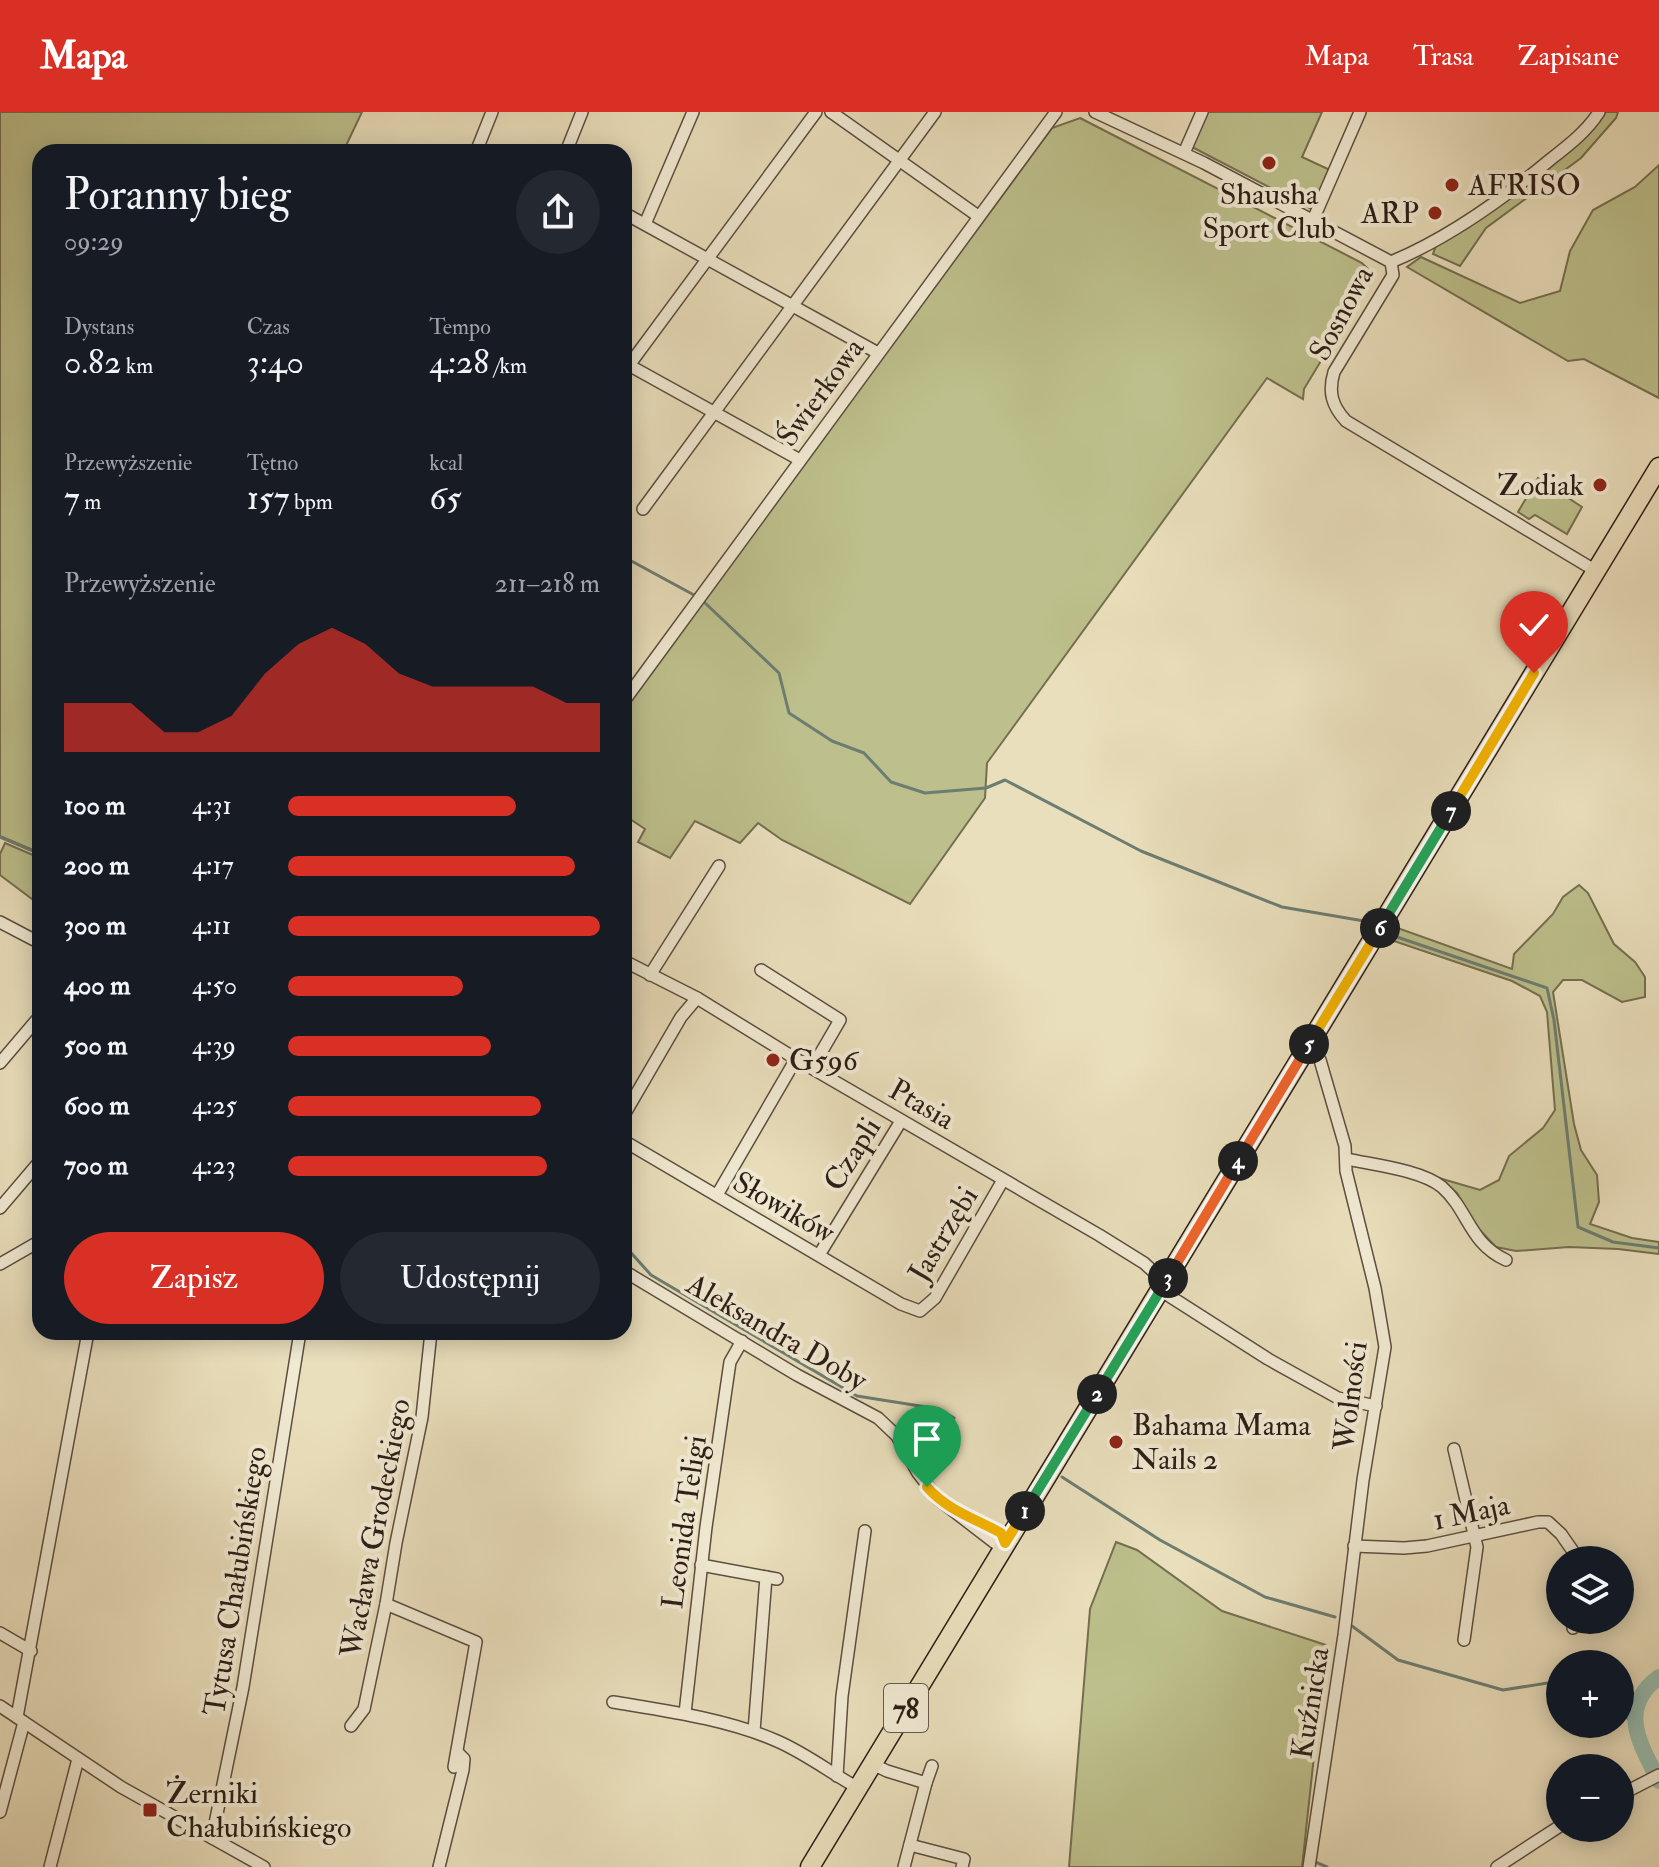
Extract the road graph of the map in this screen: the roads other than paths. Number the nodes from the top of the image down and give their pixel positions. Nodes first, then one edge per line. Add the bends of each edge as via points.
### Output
1 (492, 112) edge
2 (582, 112) edge
3 (693, 112) edge
4 (816, 112) edge
5 (831, 112) edge
6 (935, 112) edge
7 (1056, 112) edge
8 (1095, 112) edge
9 (1202, 112) edge
10 (1360, 112) edge
11 (1599, 112) edge
12 (479, 144) edge
13 (569, 144) edge
14 (1184, 153) junction
15 (899, 162) junction
16 (978, 216) junction
17 (632, 217) edge
18 (1313, 220) junction
19 (645, 224) junction
20 (708, 260) junction
21 (1391, 262) junction
22 (793, 308) junction
23 (878, 353) junction
24 (632, 359) edge
25 (632, 370) edge
26 (714, 414) junction
27 (800, 460) junction
28 (1659, 467) edge
29 (643, 509) dead end
30 (1596, 571) junction
31 (632, 690) edge
32 (719, 866) dead end
33 (0, 922) edge
34 (32, 939) edge
35 (632, 965) edge
36 (761, 970) dead end
37 (650, 975) junction
38 (697, 998) junction
39 (32, 1025) edge
40 (1308, 1046) junction
41 (796, 1059) junction
42 (0, 1063) edge
43 (812, 1068) junction
44 (632, 1101) edge
45 (901, 1121) junction
46 (632, 1146) edge
47 (1347, 1159) junction
48 (32, 1170) edge
49 (1003, 1180) junction
50 (717, 1195) junction
51 (0, 1208) edge
52 (32, 1246) edge
53 (819, 1255) junction
54 (1506, 1260) dead end
55 (0, 1264) edge
56 (632, 1276) edge
57 (1163, 1286) junction
58 (920, 1311) joint
59 (87, 1340) edge
60 (299, 1340) edge
61 (430, 1340) edge
62 (742, 1341) junction
63 (1376, 1406) junction
64 (1454, 1449) dead end
65 (865, 1531) dead end
66 (1474, 1537) junction
67 (1005, 1543) junction
68 (1354, 1546) junction
69 (1569, 1546) edge
70 (701, 1565) junction
71 (386, 1604) junction
72 (0, 1633) edge
73 (1464, 1640) dead end
74 (31, 1651) junction
75 (613, 1702) dead end
76 (0, 1706) edge
77 (685, 1713) junction
78 (21, 1720) junction
79 (351, 1726) dead end
80 (754, 1731) junction
81 (457, 1752) junction
82 (78, 1759) junction
83 (872, 1764) junction
84 (932, 1766) dead end
85 (454, 1767) dead end
86 (1659, 1775) edge
87 (837, 1776) junction
88 (926, 1783) junction
89 (858, 1788) junction
90 (1634, 1788) edge
91 (0, 1812) edge
92 (1546, 1835) edge
93 (212, 1838) junction
94 (910, 1845) junction
95 (1499, 1866) edge
96 (50, 1867) edge
97 (264, 1867) edge
98 (439, 1867) edge
99 (810, 1867) edge
100 (904, 1867) edge
101 (962, 1867) edge
102 (1309, 1867) edge

1 - 12 street
2 - 13 street
3 - 19 street
4 - 20 street
5 - 15 street
6 - 15 street
7 - 16 street, Świerkowa
8 - 14 street, Sosnowa
9 - 14 street
10 - 18 street
11 - 21 street via 1586,130 1522,182 1438,240
14 - 18 street, Sosnowa
15 - 16 street
15 - 22 street
16 - 23 street, Świerkowa
17 - 19 street
18 - 21 street, Sosnowa
19 - 20 street
20 - 22 street
20 - 24 street
21 - 30 street, Sosnowa via 1393,275 1334,372 1330,384 1336,410 1346,421
22 - 23 street
22 - 26 street
23 - 27 street, Świerkowa
25 - 26 street
26 - 27 street
26 - 29 street
27 - 31 street, Świerkowa
28 - 30 main road, 78
30 - 40 main road, 78
32 - 37 street
33 - 34 street
35 - 37 street, Ptasia
36 - 43 street via 840,1020
37 - 38 street, Ptasia
38 - 41 street, Ptasia
38 - 44 street
39 - 42 street
40 - 47 street, Wolności via 1320,1060
40 - 57 main road, 78
41 - 43 street, Ptasia
41 - 50 street
43 - 45 street, Ptasia
45 - 49 street, Ptasia
45 - 53 street, Czapli
46 - 50 street, Słowików
47 - 54 street via 1439,1185 1453,1198 1475,1237
47 - 63 street, Wolności via 1385,1347
48 - 51 street
49 - 57 street, Ptasia via 1144,1263
49 - 58 street, Jastrzębi via 935,1298
50 - 53 street, Słowików
52 - 55 street
53 - 58 street, Słowików
56 - 62 street, Aleksandra Doby
57 - 63 street, Ptasia via 1268,1359 1338,1398
57 - 67 main road, 78
59 - 74 street
60 - 93 street, Tytusa Chałubińskiego via 243,1687
61 - 71 street, Wacława Grodeckiego via 422,1417
62 - 67 street, Aleksandra Doby via 878,1418 897,1436 938,1499 1001,1533
62 - 70 street, Leonida Teligi via 730,1362
63 - 68 street, Wolności
64 - 66 street
65 - 87 street via 842,1696
66 - 68 street, 1 Maja via 1404,1548
66 - 69 street, 1 Maja via 1548,1522
66 - 73 street
67 - 83 main road, 78
68 - 102 street, Kuźnicka
70 - 77 street, Leonida Teligi
70 - 80 street via 771,1578
71 - 79 street, Wacława Grodeckiego via 364,1709
71 - 81 street via 476,1642
72 - 74 street
74 - 78 street
75 - 77 street
76 - 78 street
77 - 80 street
78 - 82 street
78 - 91 street
80 - 87 street
81 - 85 street
81 - 98 street via 464,1759 463,1770
82 - 93 street
82 - 96 street
83 - 88 street
83 - 89 main road, 78
84 - 88 street
86 - 90 street
87 - 89 street
88 - 94 street
89 - 99 main road, 78
92 - 95 street
93 - 97 street
94 - 100 street
94 - 101 street via 964,1859

